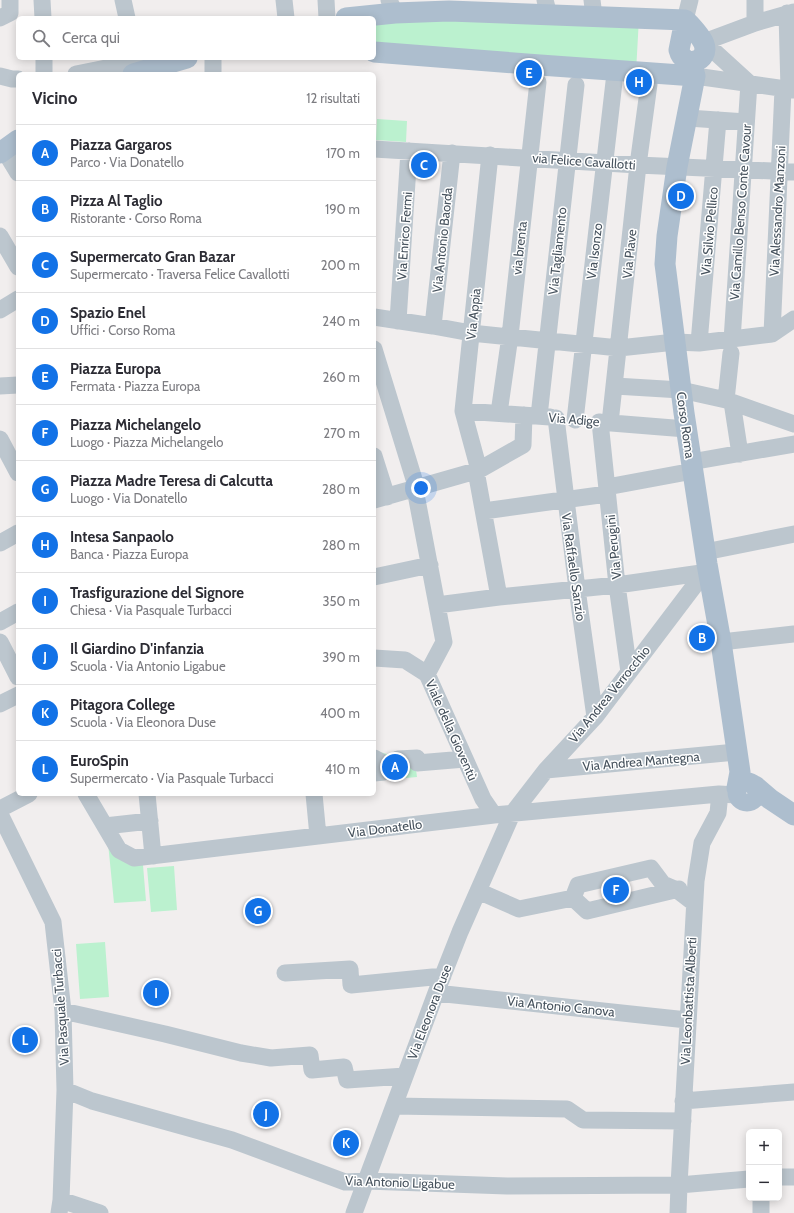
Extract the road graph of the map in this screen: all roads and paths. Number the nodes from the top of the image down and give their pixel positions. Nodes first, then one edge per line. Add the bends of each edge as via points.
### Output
1 (10, 0) edge
2 (42, 0) edge
3 (123, 0) edge
4 (284, 0) edge
5 (326, 0) edge
6 (755, 0) edge
7 (437, 6) edge
8 (477, 6) edge
9 (392, 7) edge
10 (510, 7) edge
11 (547, 7) edge
12 (593, 8) edge
13 (687, 10) edge
14 (788, 10) edge
15 (43, 16) edge
16 (127, 16) edge
17 (286, 16) edge
18 (327, 16) edge
19 (354, 16) edge
20 (0, 18) edge
21 (755, 23) junction
22 (376, 52) edge
23 (690, 57) junction
24 (44, 60) edge
25 (173, 60) edge
26 (213, 60) edge
27 (139, 65) edge
28 (44, 72) edge
29 (90, 72) edge
30 (123, 72) edge
31 (214, 72) edge
32 (538, 82) dead end
33 (614, 82) dead end
34 (749, 83) junction
35 (649, 84) dead end
36 (576, 85) dead end
37 (789, 90) edge
38 (688, 118) junction
39 (718, 120) junction
40 (746, 122) junction
41 (7, 148) edge
42 (376, 148) edge
43 (409, 151) junction
44 (452, 153) junction
45 (490, 155) junction
46 (529, 157) junction
47 (567, 160) junction
48 (604, 163) junction
49 (638, 165) junction
50 (677, 166) junction
51 (16, 168) edge
52 (714, 168) junction
53 (742, 170) junction
54 (786, 172) edge
55 (0, 236) edge
56 (16, 264) edge
57 (16, 300) edge
58 (0, 310) edge
59 (376, 318) edge
60 (794, 318) edge
61 (398, 321) junction
62 (432, 326) junction
63 (471, 333) junction
64 (772, 334) junction
65 (510, 336) junction
66 (547, 341) junction
67 (675, 342) junction
68 (699, 343) junction
69 (583, 344) junction
70 (731, 347) junction
71 (619, 348) junction
72 (376, 356) edge
73 (16, 385) edge
74 (0, 386) edge
75 (615, 386) junction
76 (681, 390) junction
77 (729, 401) junction
78 (463, 411) junction
79 (500, 413) junction
80 (540, 416) junction
81 (575, 420) junction
82 (605, 422) junction
83 (794, 424) edge
84 (686, 428) junction
85 (0, 439) edge
86 (794, 444) edge
87 (740, 454) junction
88 (692, 467) junction
89 (376, 468) edge
90 (16, 469) edge
91 (478, 471) junction
92 (416, 489) junction
93 (607, 491) junction
94 (381, 498) edge
95 (566, 501) junction
96 (484, 511) junction
97 (16, 534) edge
98 (794, 534) edge
99 (0, 543) edge
100 (430, 565) junction
101 (706, 566) junction
102 (376, 577) edge
103 (617, 585) junction
104 (577, 589) junction
105 (498, 597) junction
106 (437, 605) junction
107 (16, 613) edge
108 (0, 622) edge
109 (794, 634) edge
110 (0, 642) edge
111 (721, 642) junction
112 (376, 658) edge
113 (629, 672) junction
114 (16, 673) edge
115 (427, 674) junction
116 (16, 696) edge
117 (0, 704) edge
118 (595, 717) junction
119 (736, 752) junction
120 (376, 759) edge
121 (465, 759) junction
122 (546, 770) junction
123 (381, 771) edge
124 (745, 795) junction
125 (25, 796) edge
126 (87, 796) edge
127 (147, 796) edge
128 (314, 796) edge
129 (0, 809) edge
130 (0, 814) edge
131 (512, 814) junction
132 (494, 815) junction
133 (794, 815) edge
134 (150, 821) junction
135 (105, 826) junction
136 (318, 836) junction
137 (153, 856) junction
138 (696, 881) junction
139 (677, 890) junction
140 (478, 891) junction
141 (573, 898) junction
142 (694, 903) junction
143 (285, 973) dead end
144 (442, 976) junction
145 (436, 993) junction
146 (63, 1011) junction
147 (687, 1020) junction
148 (405, 1076) junction
149 (65, 1090) junction
150 (794, 1092) edge
151 (683, 1101) junction
152 (394, 1106) junction
153 (682, 1122) junction
154 (794, 1177) edge
155 (782, 1178) edge
156 (746, 1179) edge
157 (366, 1181) junction
158 (678, 1185) junction
159 (761, 1201) edge
160 (60, 1206) edge
161 (100, 1213) edge
162 (354, 1213) edge
163 (678, 1213) edge
164 (761, 1213) edge

1 - 20 street via 10,13
2 - 15 street
3 - 16 street
4 - 17 street
5 - 18 street
6 - 21 street
7 - 8 main road
7 - 9 main road
8 - 10 main road
9 - 19 main road
10 - 11 main road
11 - 12 main road
12 - 13 main road
13 - 23 main road
14 - 21 street
14 - 37 street, Via Alessandro Manzoni
21 - 23 street
22 - 23 main road
23 - 34 street
23 - 34 street
23 - 38 main road, Corso Roma
24 - 28 street
25 - 27 main road
26 - 31 street
27 - 29 street
27 - 30 main road
32 - 46 street, via brenta
33 - 48 street, Via Isonzo
34 - 37 street
34 - 40 street, Via Camillo Benso Conte Cavour
35 - 49 street, Via Piave
36 - 47 street, Via Tagliamento
37 - 54 street, Via Alessandro Manzoni
38 - 39 street
38 - 50 main road, Corso Roma
39 - 40 street
39 - 52 street, Via Silvio Pellico
40 - 53 street, Via Camillo Benso Conte Cavour
41 - 51 street
42 - 43 street, via Felice Cavallotti
43 - 44 street, via Felice Cavallotti
43 - 61 street, Via Enrico Fermi
44 - 45 street, via Felice Cavallotti
44 - 62 street, Via Antonio Baorda
45 - 46 street, via Felice Cavallotti
45 - 63 street, Via Appia
46 - 47 street, via Felice Cavallotti
46 - 65 street, via brenta
47 - 48 street, via Felice Cavallotti
47 - 66 street, Via Tagliamento
48 - 49 street, via Felice Cavallotti
48 - 69 street, Via Isonzo
49 - 50 street, via Felice Cavallotti
49 - 71 street, Via Piave
50 - 52 street, via Felice Cavallotti
50 - 67 main road, Corso Roma via 665,264
52 - 53 street, via Felice Cavallotti
52 - 68 street, Via Silvio Pellico
53 - 54 street, via Felice Cavallotti
53 - 70 street, Via Camillo Benso Conte Cavour
54 - 64 street, Via Alessandro Manzoni
55 - 56 street
57 - 58 street
59 - 61 street
60 - 64 street
61 - 62 street
62 - 63 street
63 - 65 street
63 - 78 street, Via Appia
64 - 70 street
65 - 66 street
65 - 79 street, via brenta
66 - 69 street
66 - 80 street, Via Tagliamento
67 - 68 street
67 - 71 street
67 - 76 main road, Corso Roma
68 - 70 street
69 - 71 street
69 - 81 street, Via Isonzo
70 - 77 street, Via Camillo Benso Conte Cavour
71 - 75 street, Via Piave
72 - 92 street
73 - 74 street
75 - 76 street
75 - 82 street, Via Piave
76 - 77 street
76 - 84 main road, Corso Roma
77 - 83 street
77 - 87 street, Via Camillo Benso Conte Cavour
78 - 79 street, Via Adige
78 - 91 street, Via Appia
79 - 80 street, Via Adige
80 - 81 street, Via Adige
80 - 91 street via 523,445
80 - 95 street, Via Raffaello Sanzio
81 - 82 street, Via Adige
82 - 84 street, Via Adige
82 - 93 street, Via Perugini
84 - 88 main road, Corso Roma
85 - 90 street
86 - 87 street
87 - 88 street
88 - 93 street
88 - 101 main road, Corso Roma
89 - 94 street
91 - 92 street
91 - 96 street, Via Appia
92 - 94 street
92 - 100 street
93 - 95 street
93 - 103 street, Via Perugini
95 - 96 street
95 - 104 street, Via Raffaello Sanzio
96 - 105 street, Via Appia
97 - 99 street
98 - 101 street
100 - 102 street
100 - 106 street
101 - 103 street
101 - 111 main road, Corso Roma
101 - 113 street, Via Andrea Verrocchio
103 - 104 street
103 - 113 street, Via Perugini
104 - 105 street
104 - 118 street, Via Raffaello Sanzio
105 - 106 street
106 - 115 street via 444,642
107 - 108 street
109 - 111 street
110 - 114 street
111 - 119 main road, Corso Roma
112 - 115 street, Viale della Gioventù via 405,660
113 - 118 street, Via Andrea Verrocchio
115 - 121 street, Viale della Gioventù
116 - 117 street
118 - 122 street, Via Andrea Verrocchio
119 - 122 street, Via Andrea Mantegna
119 - 124 main road, Corso Roma
120 - 123 street via 381,762
121 - 123 street via 417,763 416,758 398,759
121 - 132 street, Viale della Gioventù
122 - 131 street, Via Andrea Verrocchio
124 - 131 street, Via Donatello
124 - 133 main road
124 - 138 street, Via Leonbattista Alberti via 718,812 702,843
125 - 129 street
126 - 135 street, Via Donatello
127 - 134 street
128 - 136 street
130 - 146 street, Via Pasquale Turbacci via 53,922
131 - 132 street, Via Donatello
131 - 140 street, Via Eleonora Duse
132 - 136 street, Via Donatello
134 - 135 street
134 - 137 street
135 - 137 street, Via Donatello via 119,850 134,858
136 - 137 street, Via Donatello
138 - 139 street
138 - 142 street, Via Leonbattista Alberti
139 - 141 street via 586,911
139 - 141 street via 663,884 651,868 578,885
139 - 142 street
140 - 141 street via 520,909
140 - 144 street, Via Eleonora Duse
142 - 147 street, Via Leonbattista Alberti
143 - 144 street via 350,969 352,985
144 - 145 street, Via Eleonora Duse
145 - 147 street, Via Antonio Canova
145 - 148 street, Via Eleonora Duse
146 - 148 street via 241,1053 271,1058 310,1055 312,1070 344,1067 347,1080
146 - 149 street, Via Pasquale Turbacci
147 - 151 street, Via Leonbattista Alberti
148 - 152 street, Via Eleonora Duse
149 - 157 street, Via Antonio Ligabue via 92,1101 232,1140 345,1182
149 - 160 street, Via Pasquale Turbacci
150 - 151 street
151 - 153 street, Via Leonbattista Alberti
152 - 153 street via 567,1109 583,1120
152 - 157 street, Via Eleonora Duse
153 - 158 street, Via Leonbattista Alberti
154 - 155 street
156 - 158 street, Via Antonio Ligabue
157 - 158 street, Via Antonio Ligabue via 507,1186
157 - 162 street, Via Eleonora Duse
158 - 163 street, Via Leonbattista Alberti
159 - 164 street
160 - 161 street

